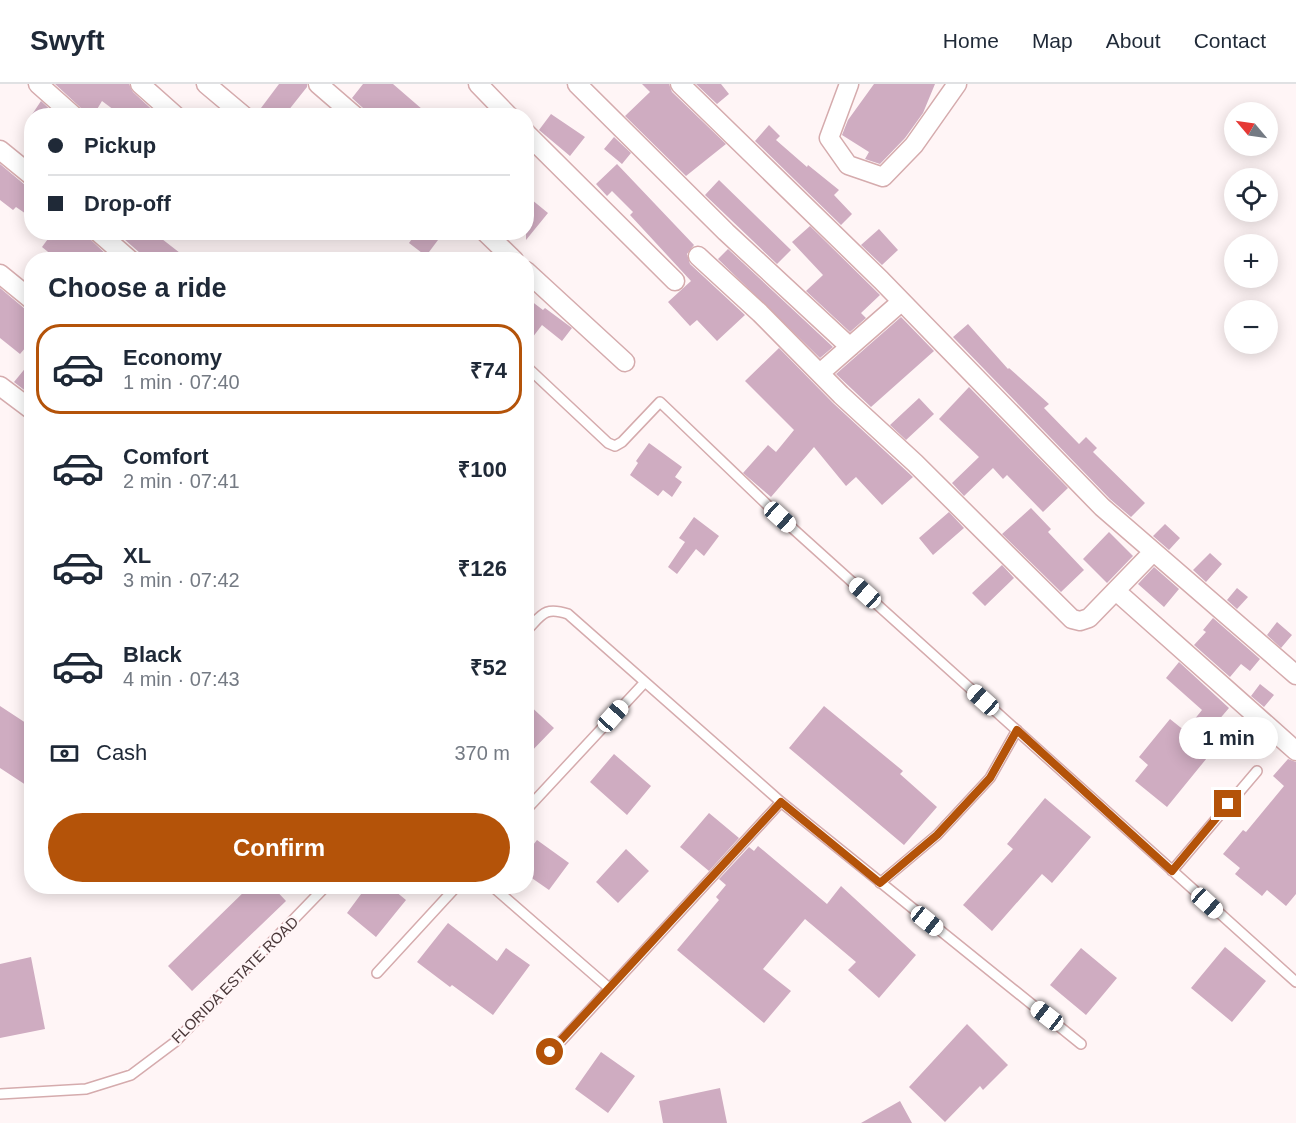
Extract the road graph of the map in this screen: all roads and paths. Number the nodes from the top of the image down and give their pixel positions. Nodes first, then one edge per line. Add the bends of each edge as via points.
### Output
1 (38, 84) edge
2 (140, 84) edge
3 (206, 84) edge
4 (318, 84) edge
5 (477, 84) edge
6 (577, 84) edge
7 (680, 84) edge
8 (849, 84) edge
9 (957, 84) edge
10 (65, 108) edge
11 (167, 108) edge
12 (234, 108) edge
13 (346, 108) edge
14 (501, 108) edge
15 (534, 142) edge
16 (0, 150) edge
17 (24, 170) edge
18 (107, 240) edge
19 (493, 240) edge
20 (121, 252) edge
21 (506, 252) edge
22 (698, 256) dead end
23 (0, 274) edge
24 (534, 278) edge
25 (675, 281) dead end
26 (24, 294) edge
27 (902, 302) junction
28 (850, 347) junction
29 (625, 362) dead end
30 (820, 373) junction
31 (534, 374) edge
32 (0, 386) edge
33 (24, 404) edge
34 (1154, 552) junction
35 (1116, 591) junction
36 (534, 623) edge
37 (1296, 675) edge
38 (645, 682) junction
39 (1017, 730) junction
40 (1292, 741) edge
41 (1257, 771) dead end
42 (534, 795) edge
43 (781, 802) junction
44 (1172, 871) junction
45 (880, 883) junction
46 (318, 894) edge
47 (450, 894) edge
48 (501, 894) edge
49 (377, 973) dead end
50 (1296, 982) edge
51 (609, 988) junction
52 (1081, 1044) dead end
53 (550, 1052) dead end
54 (0, 1094) edge

1 - 10 street
2 - 11 street
3 - 12 street
4 - 13 street
5 - 14 street
6 - 28 street via 726,232
7 - 27 street
8 - 9 street via 829,138 848,165 884,177 914,146
15 - 25 street
16 - 17 street
18 - 20 street
19 - 21 street
22 - 30 street
23 - 26 street
24 - 29 street
27 - 28 street
27 - 34 street via 1102,507
28 - 30 street
30 - 35 street via 1072,619 1089,618
31 - 39 lane via 615,446 660,402 780,517
32 - 33 street
34 - 35 street
34 - 37 street
35 - 40 street
36 - 38 lane via 544,612 568,614
38 - 42 lane
38 - 43 lane
39 - 44 lane
39 - 45 lane via 990,778 937,835
41 - 44 lane
43 - 45 lane
43 - 51 lane
44 - 50 lane
45 - 52 lane
46 - 54 lane, FLORIDA ESTATE ROAD via 176,1042 131,1075 86,1089
47 - 49 lane
48 - 51 lane
51 - 53 lane

